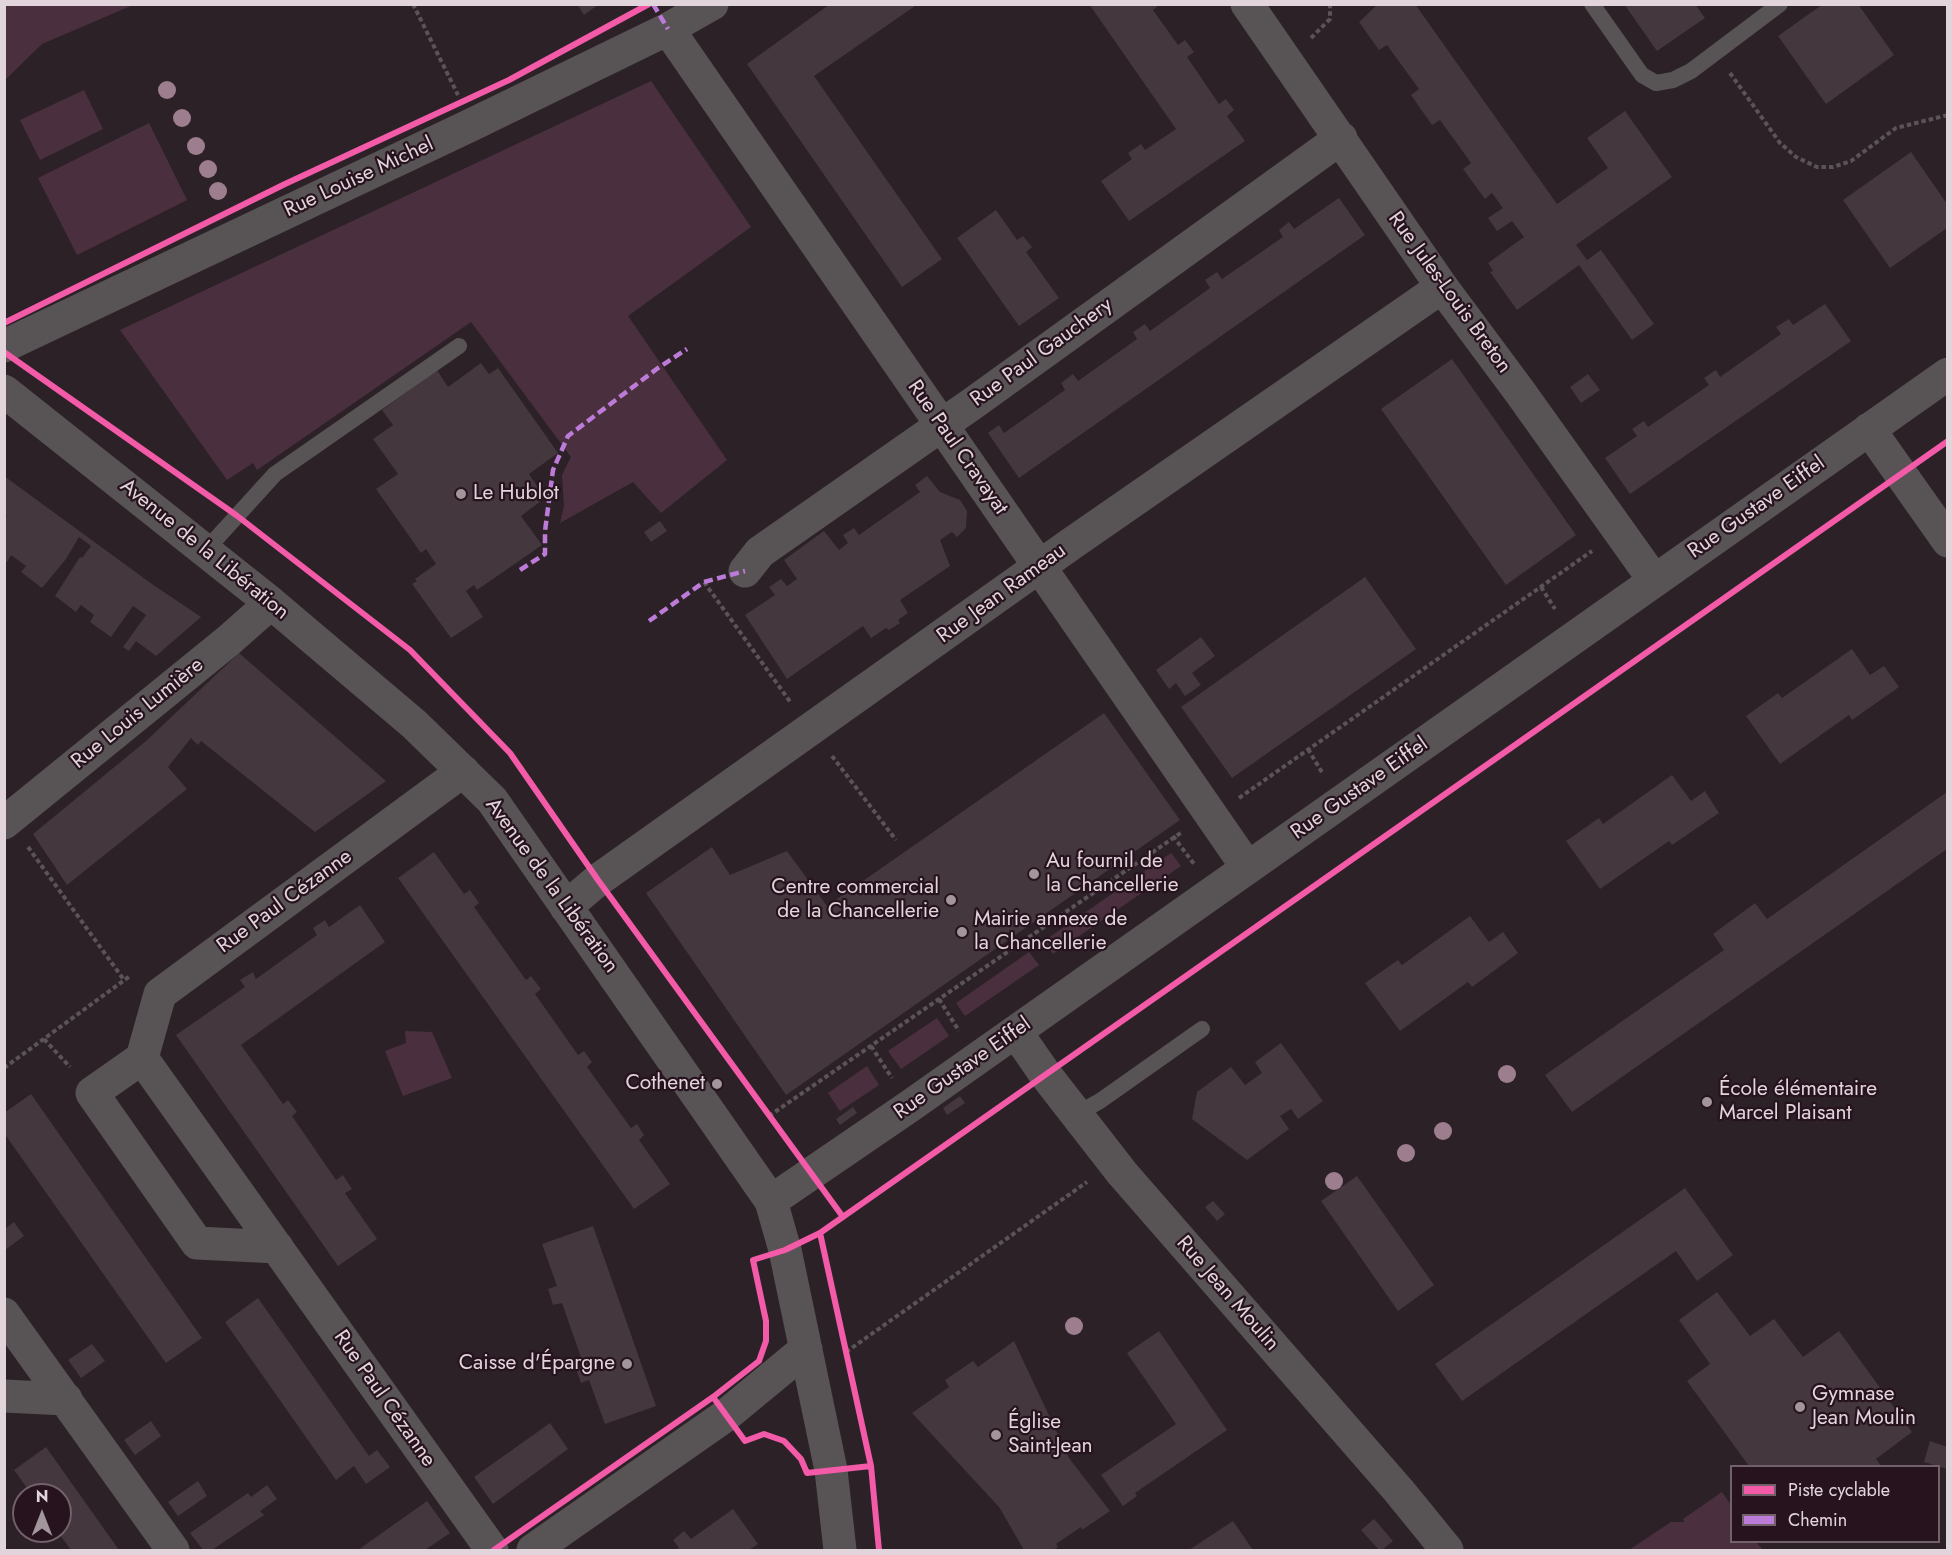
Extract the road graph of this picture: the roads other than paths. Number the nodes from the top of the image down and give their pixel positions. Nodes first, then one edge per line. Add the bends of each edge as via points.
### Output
1 (712, 4) edge
2 (1247, 4) edge
3 (1592, 4) edge
4 (1780, 4) edge
5 (668, 29) junction
6 (1341, 138) junction
7 (1442, 287) junction
8 (4, 346) edge
9 (459, 346) dead end
10 (1947, 374) edge
11 (4, 391) edge
12 (941, 425) junction
13 (1869, 429) junction
14 (1942, 522) edge
15 (205, 551) junction
16 (1040, 568) junction
17 (746, 571) dead end
18 (1653, 580) junction
19 (271, 603) junction
20 (463, 771) junction
21 (6, 821) edge
22 (1247, 867) junction
23 (566, 907) junction
24 (1202, 1029) dead end
25 (1016, 1032) junction
26 (142, 1058) junction
27 (1075, 1115) junction
28 (771, 1201) junction
29 (277, 1247) junction
30 (4, 1314) edge
31 (806, 1349) junction
32 (4, 1396) edge
33 (66, 1400) junction
34 (173, 1551) edge
35 (492, 1551) edge
36 (533, 1551) edge
37 (840, 1551) edge
38 (1447, 1551) edge

1 - 5 street, Rue Louise Michel
2 - 6 street, Rue Jules-Louis Breton
3 - 4 lane via 1642,75 1656,83 1682,76
5 - 8 street, Rue Louise Michel
5 - 12 street, Rue Paul Cravayat
6 - 7 street, Rue Jules-Louis Breton
6 - 12 street, Rue Paul Gauchery
7 - 16 street, Rue Jean Rameau
7 - 18 street, Rue Jules-Louis Breton
9 - 15 lane via 275,474
10 - 13 street, Rue Gustave Eiffel
11 - 15 street, Avenue de la Libération
12 - 16 street, Rue Paul Cravayat
12 - 17 street, Rue Paul Gauchery via 760,552
13 - 14 street
13 - 18 street, Rue Gustave Eiffel
15 - 19 street, Avenue de la Libération
16 - 22 street, Rue Paul Cravayat
16 - 23 street, Rue Jean Rameau via 598,880
18 - 22 street, Rue Gustave Eiffel
19 - 20 street, Avenue de la Libération via 414,724
19 - 21 street, Rue Louis Lumière
20 - 23 street, Avenue de la Libération via 492,801
20 - 26 street, Rue Paul Cézanne via 160,994
22 - 25 street, Rue Gustave Eiffel
23 - 28 street, Avenue de la Libération
24 - 27 lane
25 - 27 street, Rue Jean Moulin
25 - 28 street, Rue Gustave Eiffel
26 - 29 street, Rue Paul Cézanne
26 - 29 street via 92,1093 197,1243
27 - 38 street, Rue Jean Moulin
28 - 31 street, Avenue de la Libération
29 - 35 street, Rue Paul Cézanne
30 - 33 street
31 - 36 street via 725,1416
31 - 37 street, Avenue de la Libération via 834,1485
32 - 33 street
33 - 34 street

